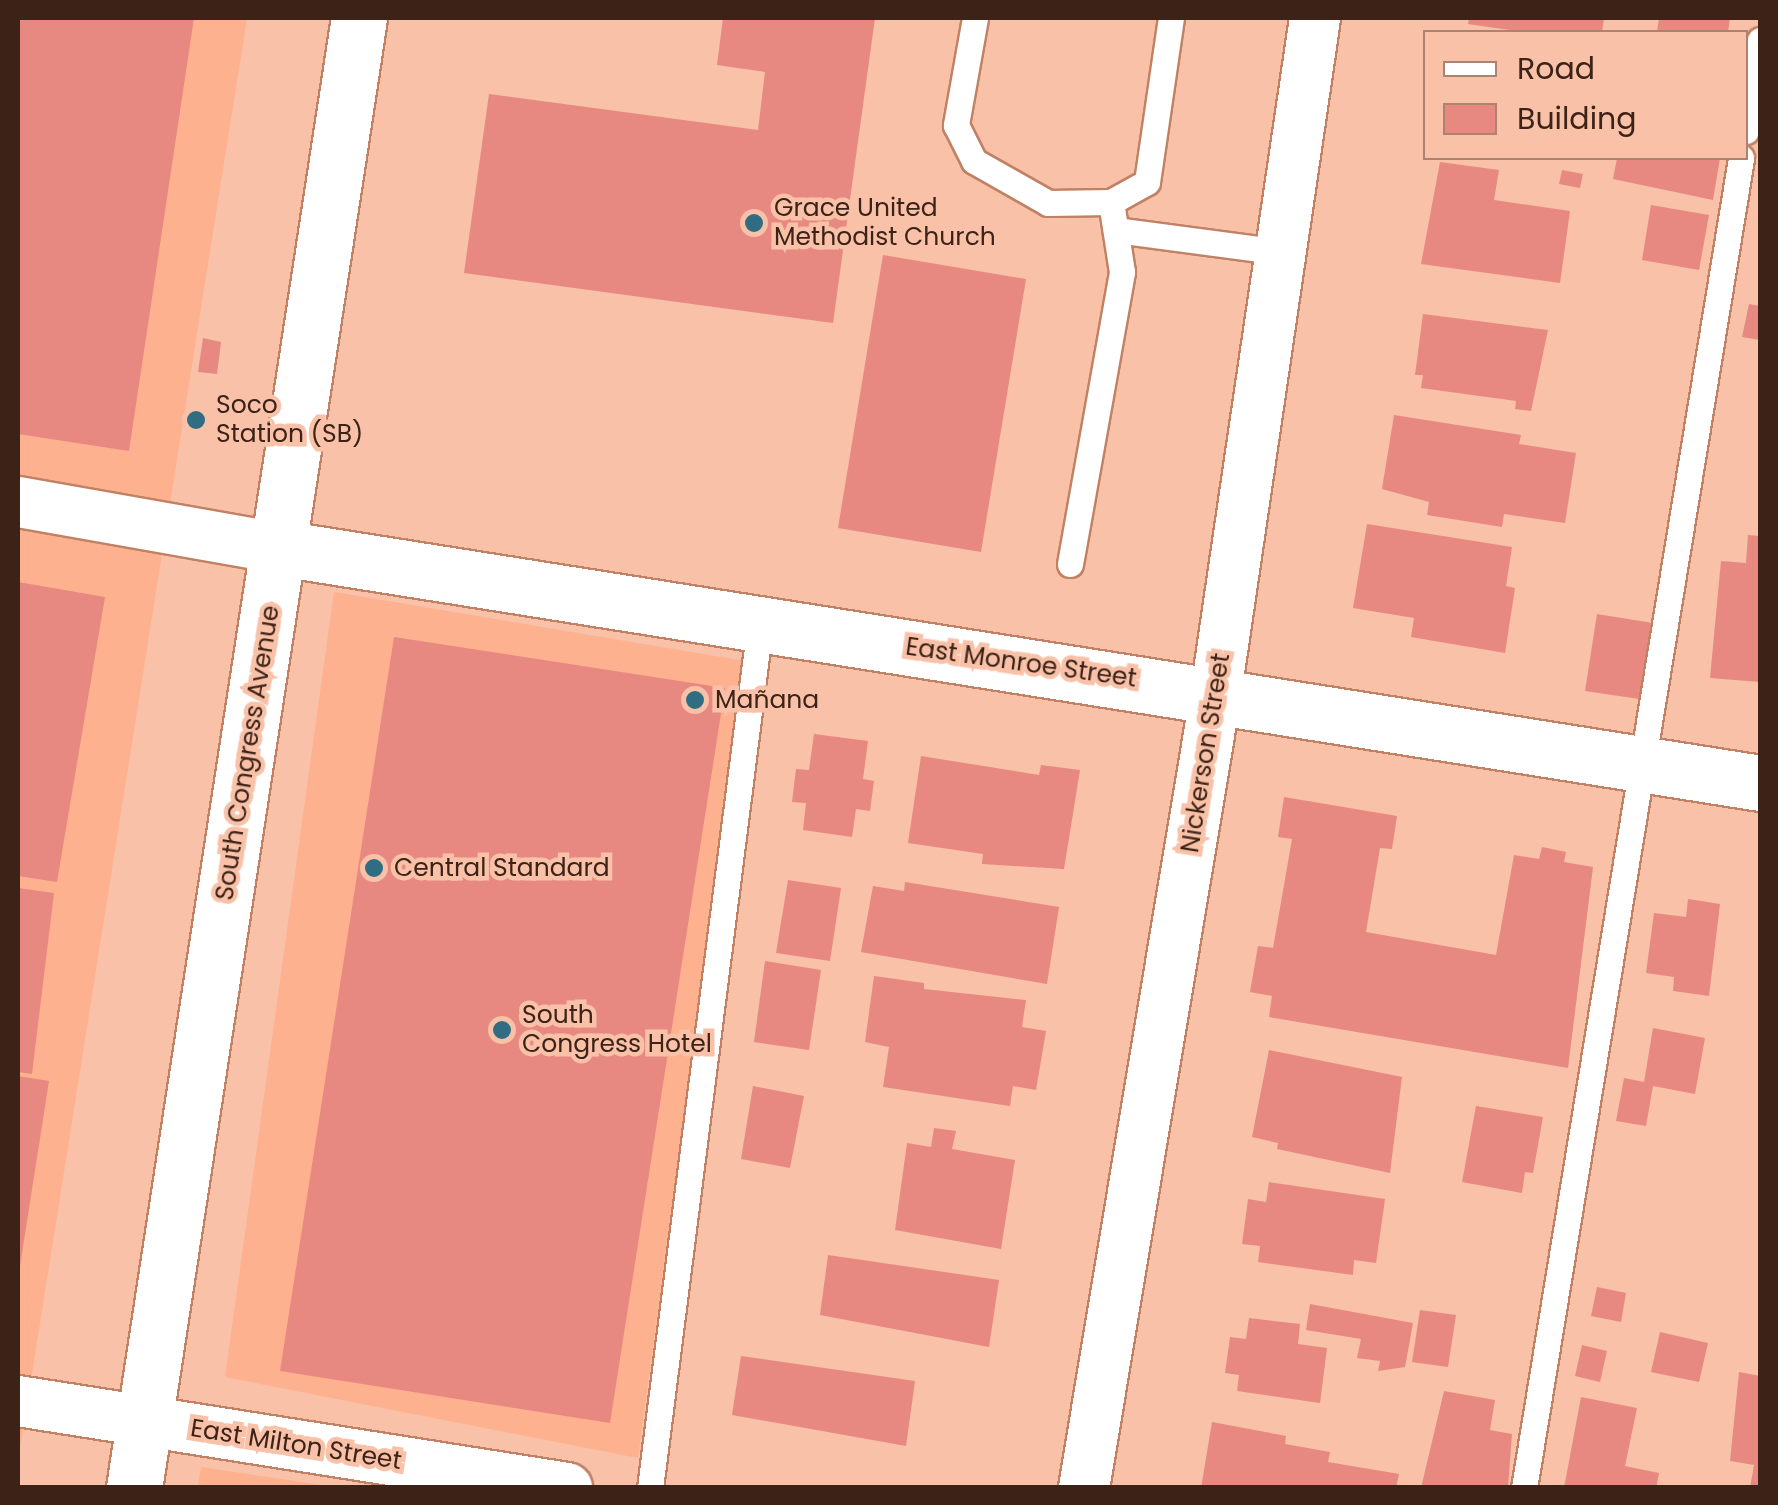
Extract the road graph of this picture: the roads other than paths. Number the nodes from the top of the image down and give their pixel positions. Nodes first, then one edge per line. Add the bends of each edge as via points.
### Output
1 (359, 18) edge
2 (974, 18) edge
3 (1171, 18) edge
4 (1315, 18) edge
5 (1760, 40) edge
6 (1748, 117) edge
7 (1741, 160) edge
8 (1111, 202) junction
9 (1116, 230) junction
10 (1280, 252) junction
11 (18, 502) edge
12 (280, 548) junction
13 (1070, 564) dead end
14 (760, 624) junction
15 (1216, 692) junction
16 (1642, 759) junction
17 (1760, 783) edge
18 (18, 1402) edge
19 (143, 1422) junction
20 (134, 1488) edge
21 (567, 1488) edge
22 (650, 1488) edge
23 (1084, 1488) edge
24 (1524, 1488) edge

1 - 12 street, South Congress Avenue
2 - 8 lane via 956,125 974,161 1048,202
3 - 8 lane via 1147,182
4 - 10 street, Nickerson Street
5 - 6 lane
7 - 16 lane
8 - 9 lane
9 - 10 lane
9 - 13 lane via 1122,272
10 - 15 street, Nickerson Street
11 - 12 street
12 - 14 street, East Monroe Street
12 - 19 street, South Congress Avenue
14 - 15 street, East Monroe Street
14 - 22 lane
15 - 16 street, East Monroe Street
15 - 23 street, Nickerson Street
16 - 17 street, East Monroe Street
16 - 24 lane
18 - 19 street, East Milton Street
19 - 20 street, South Congress Avenue
19 - 21 street, East Milton Street

